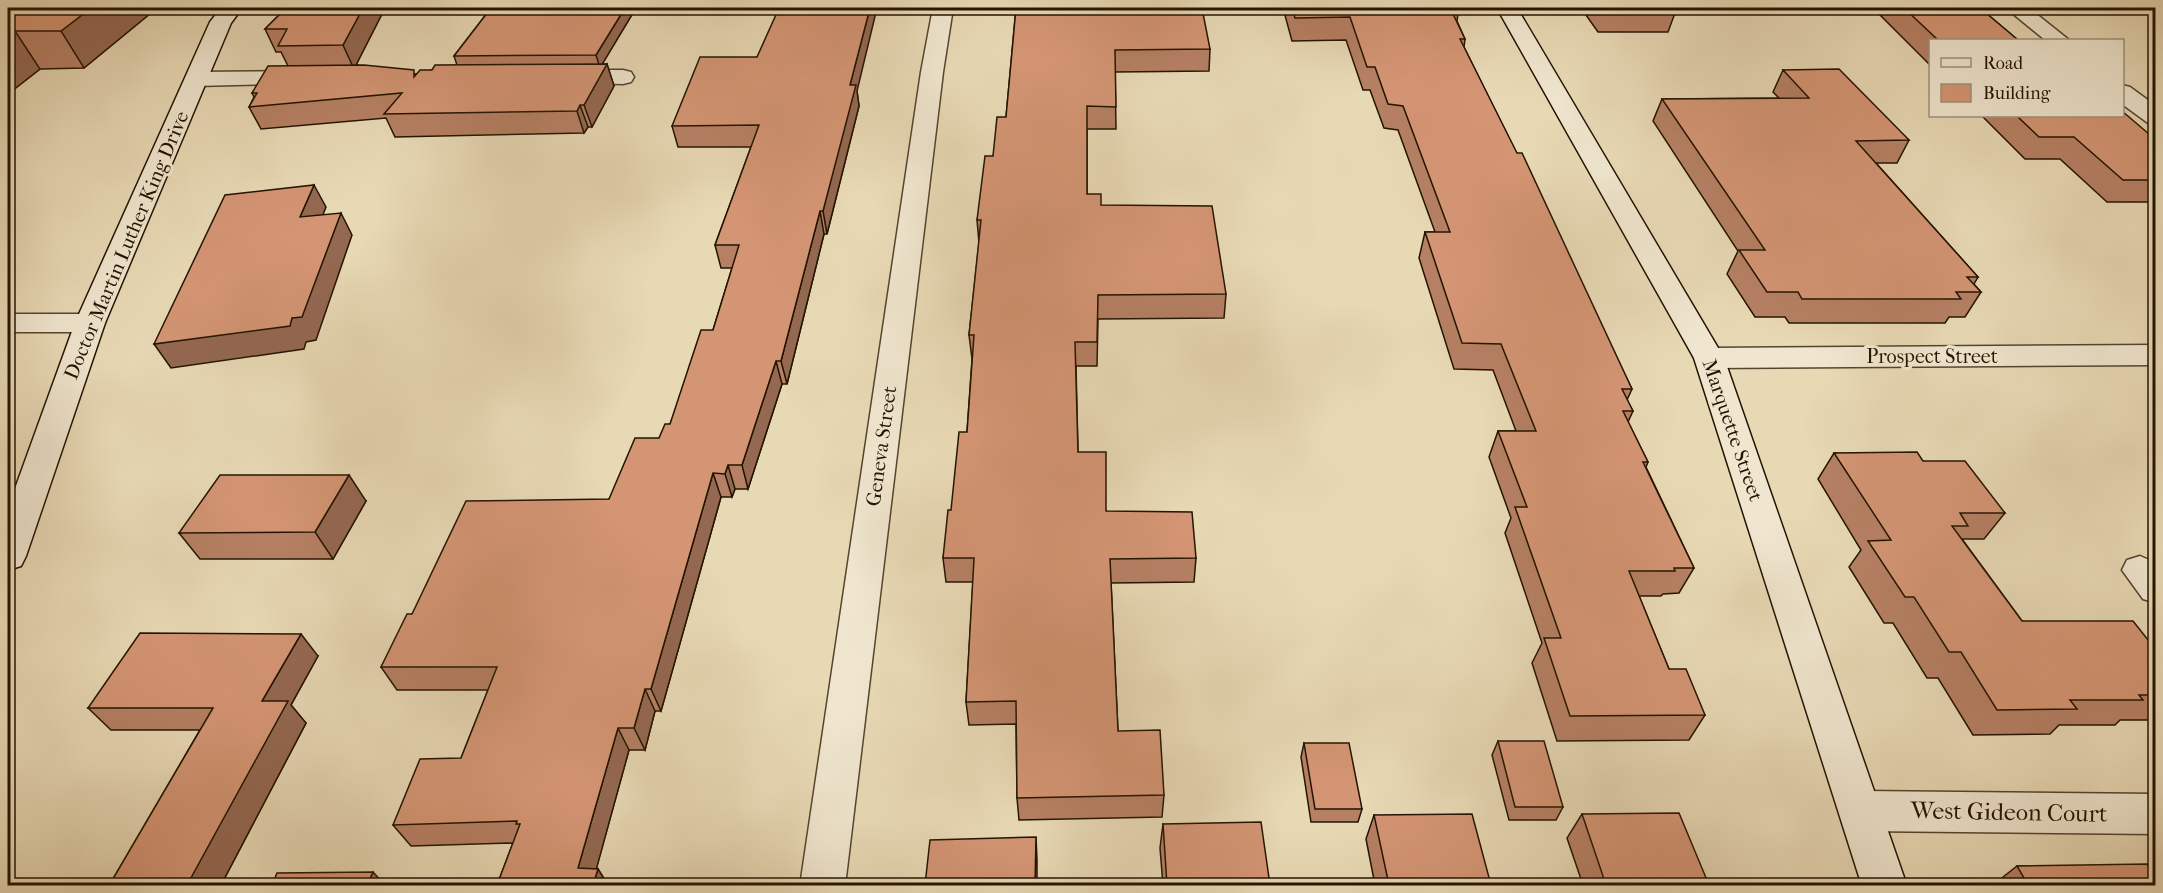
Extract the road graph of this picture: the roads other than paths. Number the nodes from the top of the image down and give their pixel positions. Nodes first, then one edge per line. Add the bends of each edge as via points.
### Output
1 (232, 8) edge
2 (943, 8) edge
3 (1507, 8) edge
4 (2016, 8) edge
5 (2057, 39) edge
6 (623, 77) dead end
7 (327, 78) edge
8 (540, 78) edge
9 (196, 79) junction
10 (2124, 94) edge
11 (2156, 118) edge
12 (8, 323) edge
13 (90, 323) junction
14 (2156, 355) edge
15 (1709, 358) junction
16 (8, 556) edge
17 (1862, 811) junction
18 (2156, 814) edge
19 (822, 885) edge
20 (1885, 885) edge

1 - 9 street, Doctor Martin Luther King Drive via 221,22
2 - 19 street, Geneva Street
3 - 15 street, Marquette Street
4 - 5 street
6 - 8 street
7 - 9 street
9 - 13 street, Doctor Martin Luther King Drive
10 - 11 street
12 - 13 street
13 - 16 street, Doctor Martin Luther King Drive
14 - 15 street, Prospect Street
15 - 17 street, Marquette Street
17 - 18 street, West Gideon Court
17 - 20 street, Marquette Street

